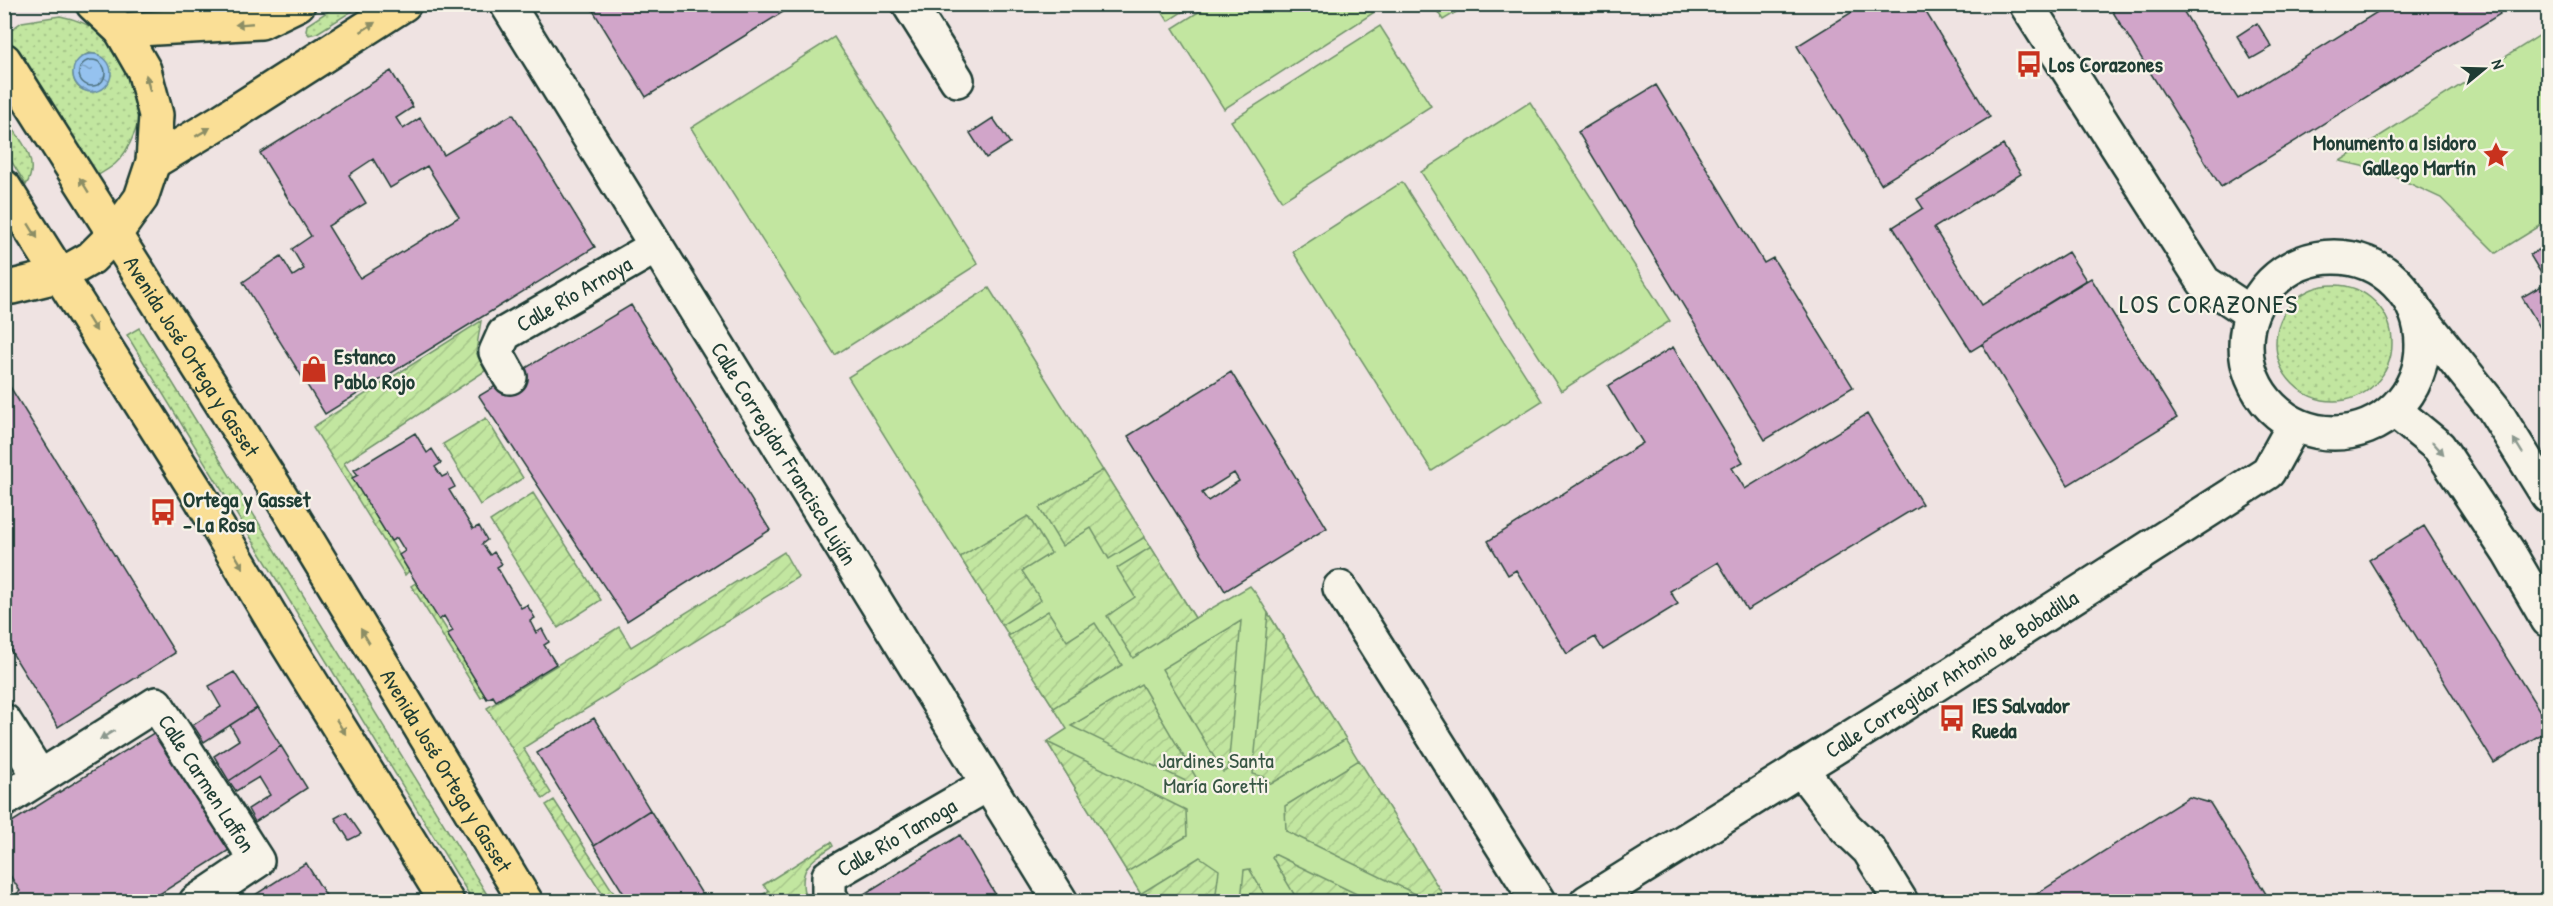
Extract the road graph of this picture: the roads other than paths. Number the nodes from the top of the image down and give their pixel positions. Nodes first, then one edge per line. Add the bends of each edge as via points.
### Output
1 (93, 4) edge
2 (298, 4) edge
3 (404, 4) edge
4 (507, 4) edge
5 (909, 4) edge
6 (2026, 4) edge
7 (121, 30) junction
8 (4, 60) edge
9 (957, 80) dead end
10 (153, 162) junction
11 (4, 186) edge
12 (115, 234) junction
13 (655, 247) junction
14 (61, 275) junction
15 (4, 287) edge
16 (2415, 309) junction
17 (2251, 313) junction
18 (510, 377) dead end
19 (2394, 410) junction
20 (2294, 425) junction
21 (2548, 496) edge
22 (1340, 588) dead end
23 (2548, 620) edge
24 (4, 721) edge
25 (1800, 768) junction
26 (40, 777) junction
27 (988, 784) junction
28 (4, 800) edge
29 (1622, 892) edge
30 (196, 902) edge
31 (447, 902) edge
32 (526, 902) edge
33 (833, 902) edge
34 (1061, 902) edge
35 (1538, 902) edge
36 (1587, 902) edge
37 (1901, 902) edge

1 - 7 main road
2 -> 7 main road via 261,22
10 -> 3 main road
4 - 13 street, Calle Corregidor Francisco Luján
5 - 9 street
6 - 17 street via 2204,282
10 -> 7 main road via 156,115 144,70
12 -> 8 main road, Avenida José Ortega y Gasset
10 - 12 main road via 141,198
11 -> 14 main road
12 - 14 main road via 91,258
32 -> 12 main road, Avenida José Ortega y Gasset via 280,495
13 - 18 street, Calle Río Arnoya via 504,334 496,352
13 - 27 street, Calle Corregidor Francisco Luján
14 - 15 main road
14 -> 31 main road
16 - 17 street via 2382,270 2359,260 2334,256 2308,260 2283,271 2264,290
16 - 19 street via 2422,336 2421,363 2411,389
21 -> 16 street via 2494,409
17 - 20 street via 2245,338 2247,365 2257,389 2273,410
19 - 20 street via 2372,426 2346,433 2319,433
19 -> 23 street via 2439,447
20 - 25 street, Calle Corregidor Antonio de Bobadilla via 2268,472
22 - 35 street
24 - 26 street
25 - 29 street, Calle Corregidor Antonio de Bobadilla
25 - 37 street via 1846,828 1869,850
26 - 28 street
30 -> 26 street, Calle Carmen Laffon via 257,861 156,704
27 - 33 street, Calle Río Tamoga via 830,876 829,895
27 - 34 street, Calle Corregidor Francisco Luján
29 - 36 street, Calle Corregidor Antonio de Bobadilla

